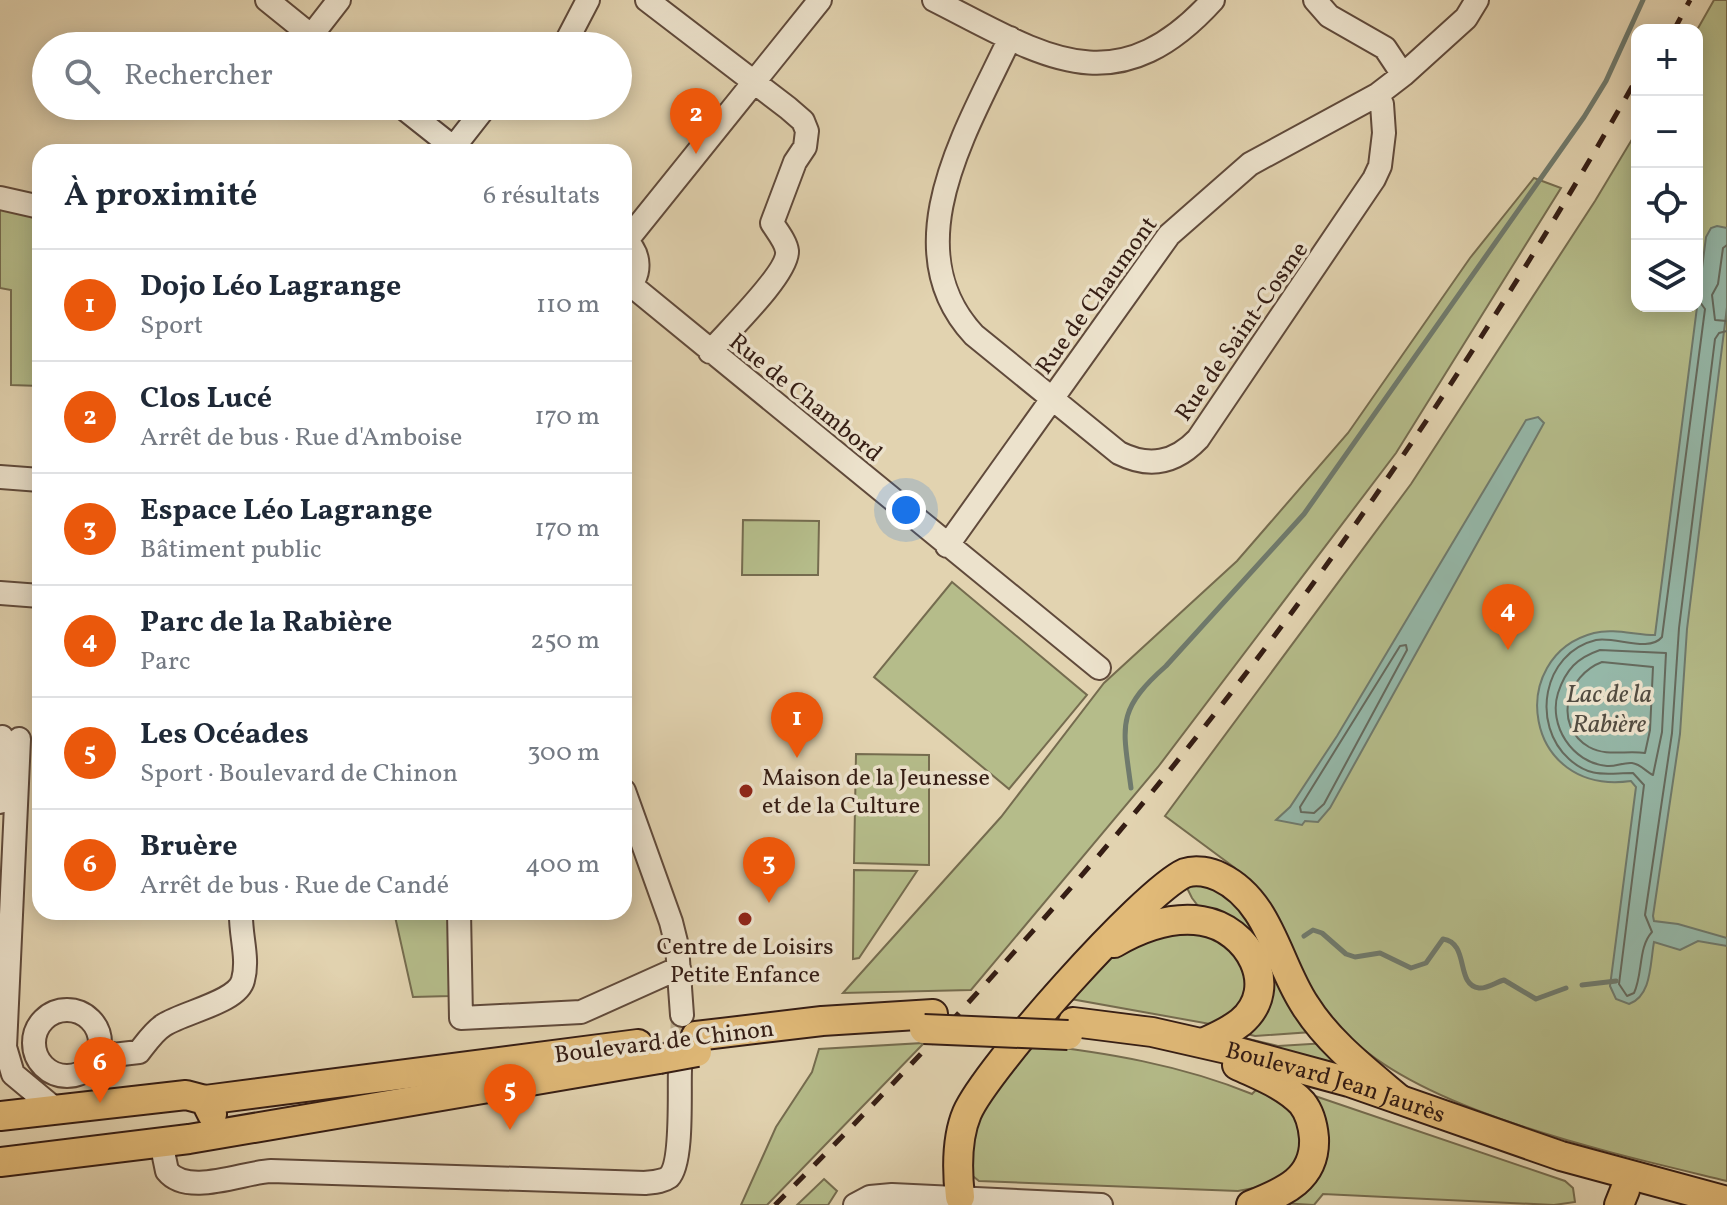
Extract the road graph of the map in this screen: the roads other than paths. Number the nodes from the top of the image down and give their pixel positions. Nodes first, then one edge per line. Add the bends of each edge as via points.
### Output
1 (267, 0) edge
2 (339, 0) edge
3 (588, 0) edge
4 (647, 0) edge
5 (820, 0) edge
6 (934, 0) edge
7 (1213, 0) edge
8 (1315, 0) edge
9 (1477, 0) edge
10 (307, 32) edge
11 (323, 32) edge
12 (571, 32) edge
13 (1010, 38) junction
14 (1403, 75) junction
15 (754, 83) junction
16 (1377, 95) junction
17 (418, 120) edge
18 (476, 120) edge
19 (447, 144) edge
20 (458, 144) edge
21 (0, 198) edge
22 (32, 205) edge
23 (632, 231) edge
24 (632, 250) edge
25 (632, 280) edge
26 (632, 292) edge
27 (710, 352) junction
28 (1052, 399) junction
29 (0, 477) edge
30 (32, 479) edge
31 (947, 546) junction
32 (0, 593) edge
33 (32, 595) edge
34 (1099, 668) dead end
35 (15, 737) edge
36 (0, 802) edge
37 (632, 813) edge
38 (1177, 879) junction
39 (241, 920) edge
40 (459, 920) edge
41 (1200, 921) junction
42 (1100, 951) junction
43 (679, 968) junction
44 (929, 1021) joint
45 (1070, 1029) junction
46 (1203, 1043) junction
47 (679, 1046) junction
48 (100, 1048) dead end
49 (1237, 1065) junction
50 (1399, 1099) junction
51 (205, 1100) junction
52 (55, 1109) junction
53 (0, 1116) edge
54 (202, 1135) junction
55 (161, 1142) junction
56 (0, 1162) edge
57 (960, 1197) junction
58 (1622, 1197) edge
59 (1727, 1201) edge
60 (855, 1205) edge
61 (1098, 1205) edge
62 (1251, 1205) edge
63 (1686, 1205) edge

1 - 10 street
2 - 11 street
3 - 12 street
4 - 15 street
5 - 15 street
6 - 13 street
7 - 13 street via 1164,41 1112,64 1073,63
8 - 14 street via 1329,16 1385,48
9 - 14 street, Rue de Chaumont via 1466,18
13 - 28 street, Rue de Saint-Cosme via 948,171 939,213 944,285 956,314 974,335
14 - 16 street, Rue de Chaumont
15 - 23 street
15 - 27 street via 803,121 805,147 772,223 787,250 785,260
16 - 28 street, Rue de Chaumont via 1250,164 1194,210 1150,258
16 - 28 street, Rue de Saint-Cosme via 1384,133 1374,179 1190,448 1166,461 1131,459
17 - 19 street
18 - 20 street
21 - 22 street
24 - 25 street via 638,271
26 - 27 street, Rue de Chambord
27 - 31 street, Rue de Chambord
28 - 31 street, Rue de Chaumont
29 - 30 street
31 - 34 street, Rue de Chambord
32 - 33 street
35 - 36 street
35 - 52 street via 18,932 6,1057 20,1083
37 - 43 street via 663,897
38 - 41 main road
38 - 42 main road via 1140,907
38 - 50 main road via 1196,871 1209,873 1242,891 1258,910 1306,1008 1342,1049
39 - 48 street via 246,964 242,985 225,1000 161,1026 139,1052 113,1055
40 - 43 street via 461,1018 581,1012
41 - 42 main road via 1149,926
41 - 46 main road via 1222,926 1244,942 1257,967 1259,987 1253,1007 1240,1023
42 - 57 main road via 979,1090 961,1135
43 - 47 street
44 - 45 main road, Boulevard Jean Jaurès, bridge
44 - 47 main road, Boulevard de Chinon
45 - 46 main road, Boulevard Jean Jaurès
45 - 49 main road, Boulevard Jean Jaurès
46 - 50 main road, Boulevard Jean Jaurès
47 - 51 main road, Boulevard de Chinon
47 - 54 main road, Boulevard de Chinon
47 - 55 street, Boulevard de Chinon via 676,1160 663,1181 271,1171 219,1182 185,1181 167,1171
49 - 58 main road, Boulevard Jean Jaurès via 1316,1087
49 - 62 main road via 1289,1092 1305,1108 1313,1130 1313,1153 1302,1178 1285,1192
50 - 59 main road, Boulevard Jean Jaurès via 1576,1160
51 - 52 main road, Boulevard de Chinon via 176,1095
51 - 54 main road via 212,1120
52 - 53 main road, Boulevard de Chinon
54 - 55 main road, Boulevard de Chinon
55 - 56 main road, Boulevard de Chinon
57 - 60 street via 880,1195
57 - 61 street
58 - 63 main road, Boulevard Jean Jaurès

